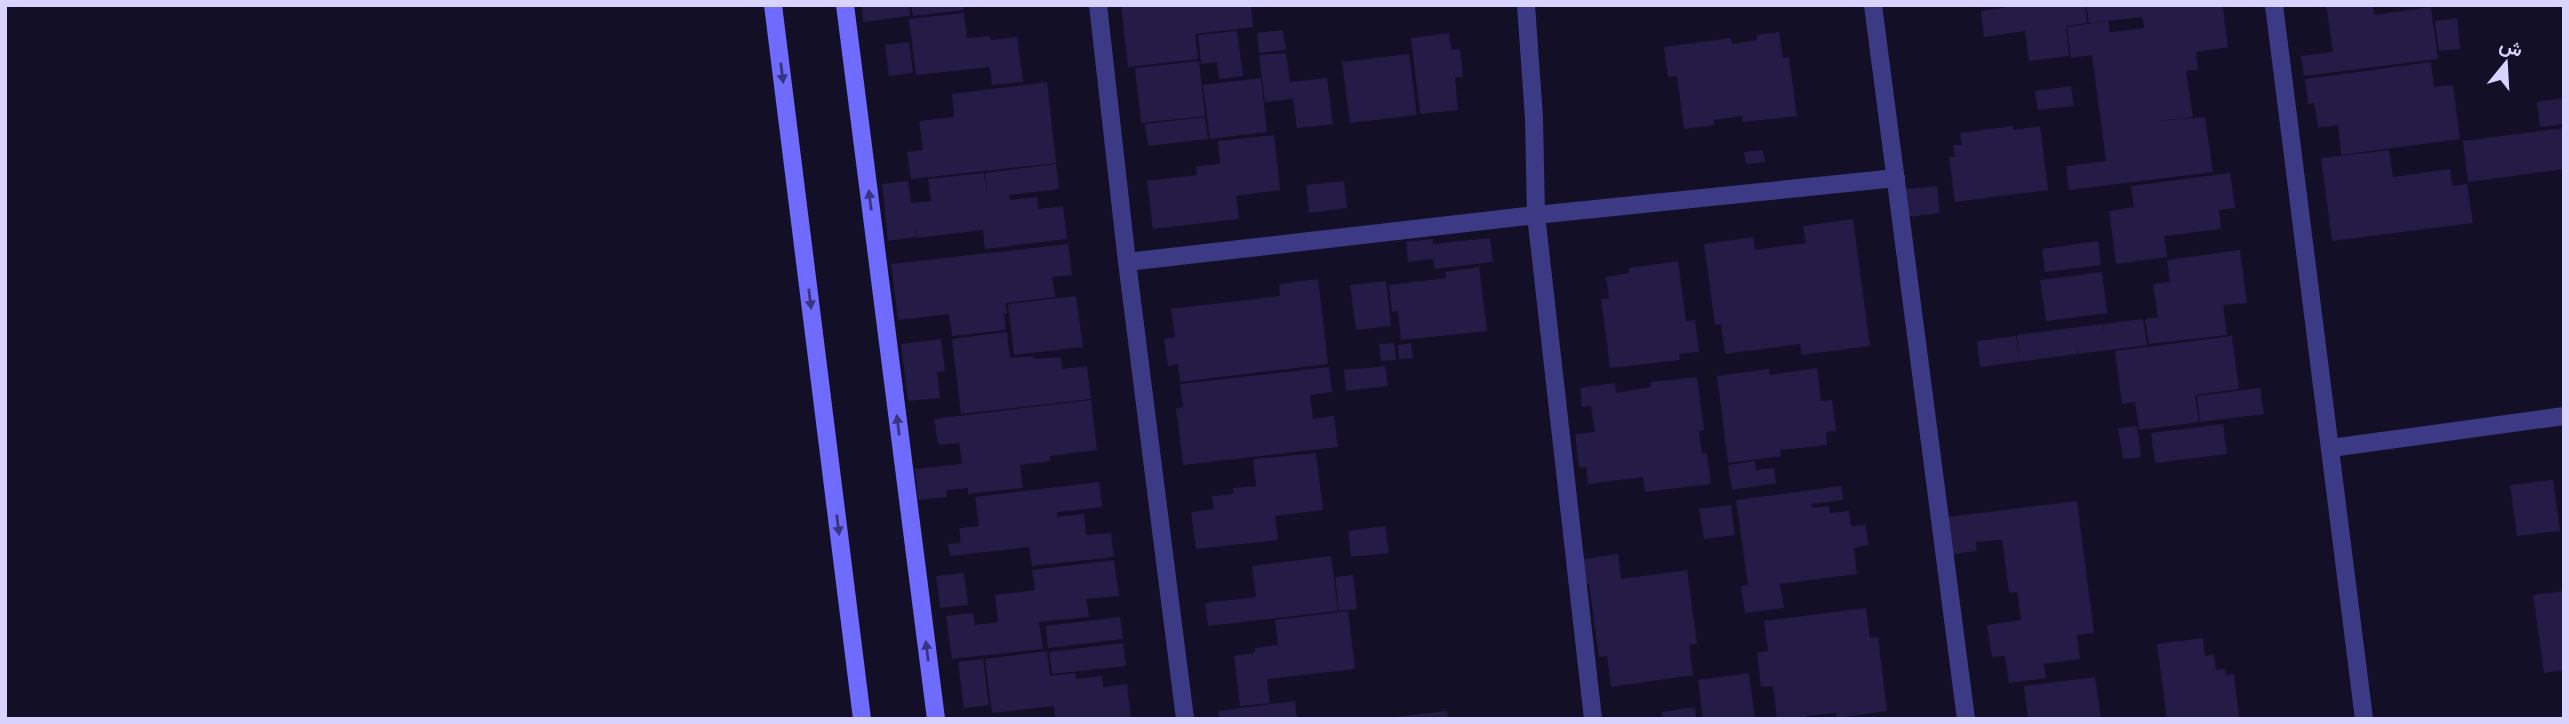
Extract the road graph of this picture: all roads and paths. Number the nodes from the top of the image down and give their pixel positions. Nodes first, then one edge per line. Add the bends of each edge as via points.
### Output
1 (773, 5) edge
2 (845, 5) edge
3 (1098, 5) edge
4 (1527, 5) edge
5 (1873, 5) edge
6 (2274, 5) edge
7 (1896, 178) junction
8 (1536, 215) junction
9 (1128, 262) junction
10 (2564, 416) edge
11 (2330, 448) junction
12 (862, 719) edge
13 (936, 719) edge
14 (1185, 719) edge
15 (1593, 719) edge
16 (1966, 719) edge
17 (2364, 719) edge

1 -> 12 street
13 -> 2 street
3 - 9 street
4 - 8 street
5 - 7 street
6 - 11 street
7 - 8 street
7 - 16 street
8 - 9 street
8 - 15 street
9 - 14 street
10 - 11 street
11 - 17 street

